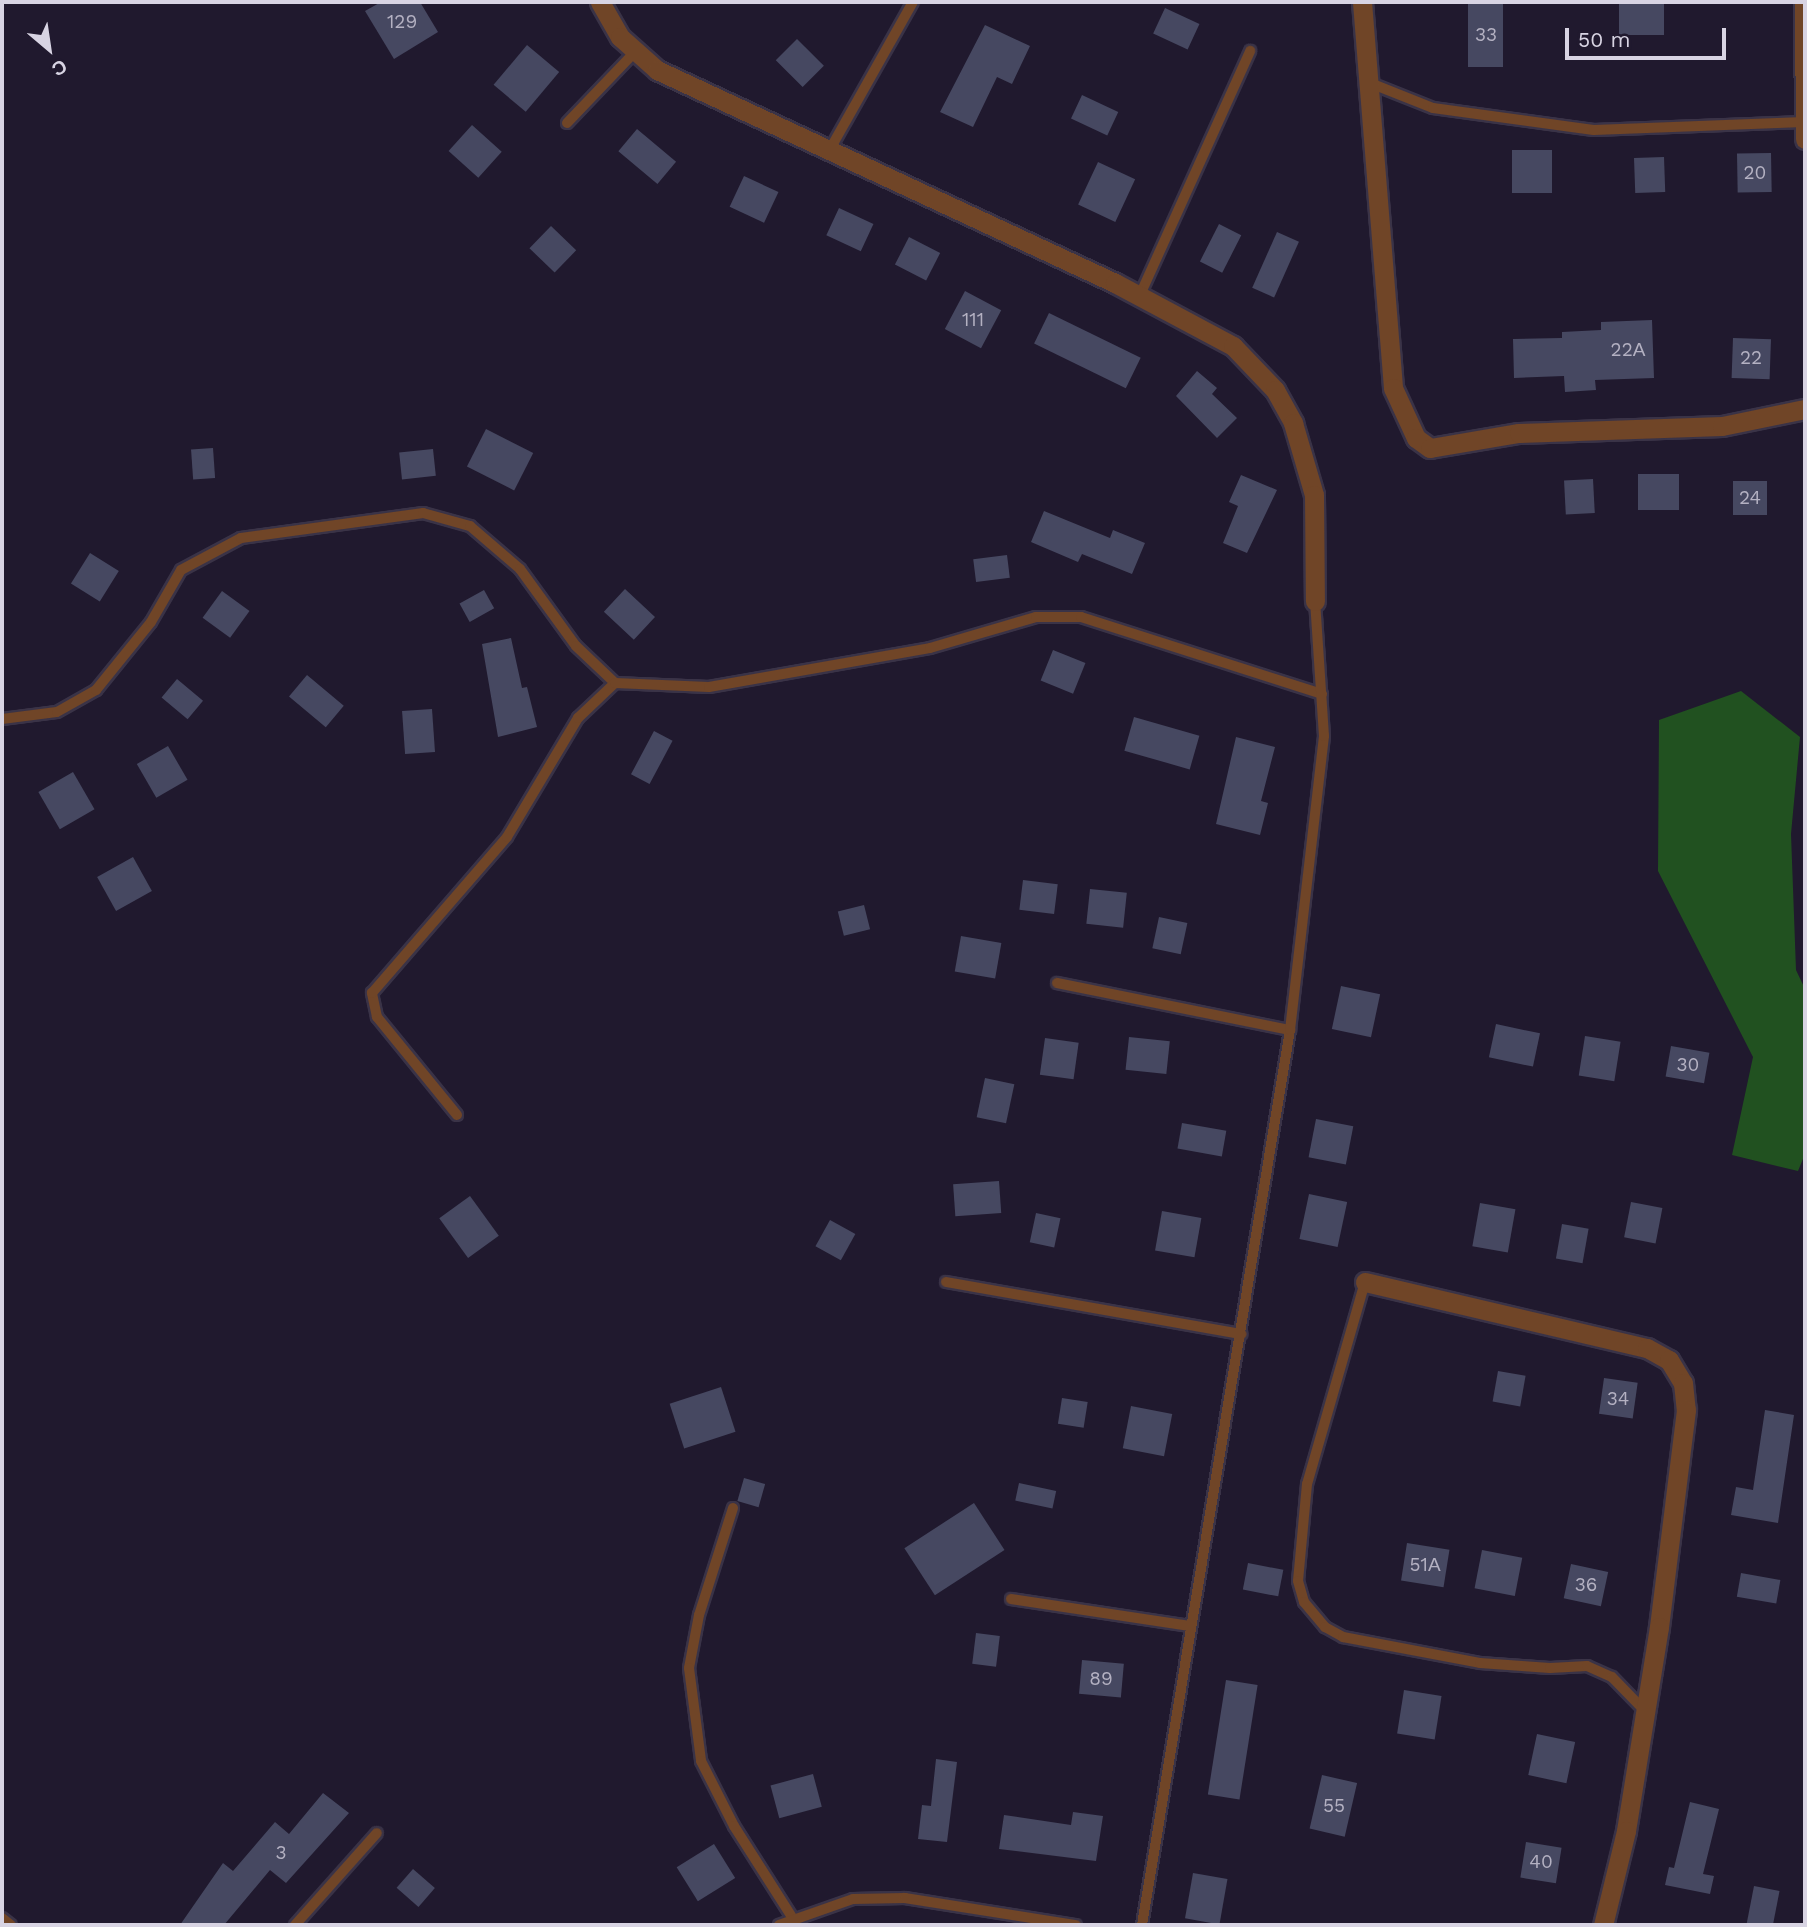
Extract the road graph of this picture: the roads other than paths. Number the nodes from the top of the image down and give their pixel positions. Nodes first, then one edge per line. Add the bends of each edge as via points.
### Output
1 (600, 2) edge
2 (913, 2) edge
3 (1362, 2) edge
4 (1804, 2) edge
5 (1250, 51) dead end
6 (634, 53) junction
7 (1370, 83) junction
8 (1804, 122) edge
9 (567, 123) dead end
10 (1805, 139) edge
11 (829, 151) junction
12 (1140, 295) junction
13 (1805, 409) edge
14 (1315, 601) joint
15 (615, 683) junction
16 (1322, 694) junction
17 (2, 719) edge
18 (1057, 983) dead end
19 (1290, 1030) junction
20 (457, 1115) dead end
21 (946, 1282) dead end
22 (1365, 1282) joint
23 (1241, 1334) junction
24 (733, 1508) dead end
25 (1011, 1599) dead end
26 (1190, 1626) junction
27 (1645, 1712) junction
28 (377, 1833) dead end
29 (792, 1917) junction
30 (2, 1918) edge
31 (11, 1925) edge
32 (295, 1925) edge
33 (779, 1925) edge
34 (1076, 1925) edge
35 (1142, 1925) edge
36 (1603, 1925) edge

1 - 6 street
2 - 11 lane
3 - 7 street
4 - 8 street
5 - 12 lane
6 - 9 lane
6 - 11 street via 657,71
7 - 8 lane via 1433,108 1594,130
7 - 13 street via 1393,388 1416,438 1430,448 1519,433 1722,426
8 - 10 street
11 - 12 street
12 - 14 street via 1233,346 1275,390 1293,423 1314,495
14 - 16 lane
15 - 16 lane via 709,687 930,648 1036,617 1081,617
15 - 17 lane via 576,646 520,569 470,526 423,513 241,538 181,570 151,622 96,690 57,712
15 - 20 lane via 578,718 507,837 372,993 377,1017
16 - 19 lane via 1325,736
18 - 19 lane
19 - 23 lane
21 - 23 lane
22 - 27 street via 1647,1348 1669,1360 1683,1383 1686,1410
22 - 27 lane via 1307,1483 1298,1581 1304,1602 1325,1627 1343,1637 1480,1663 1587,1666 1612,1677
23 - 26 lane
24 - 29 lane via 699,1615 689,1668 701,1761 734,1826
25 - 26 lane
26 - 35 lane via 1172,1761
27 - 36 street via 1626,1830
28 - 32 lane
29 - 33 lane
29 - 34 lane via 853,1899 905,1898
30 - 31 lane

